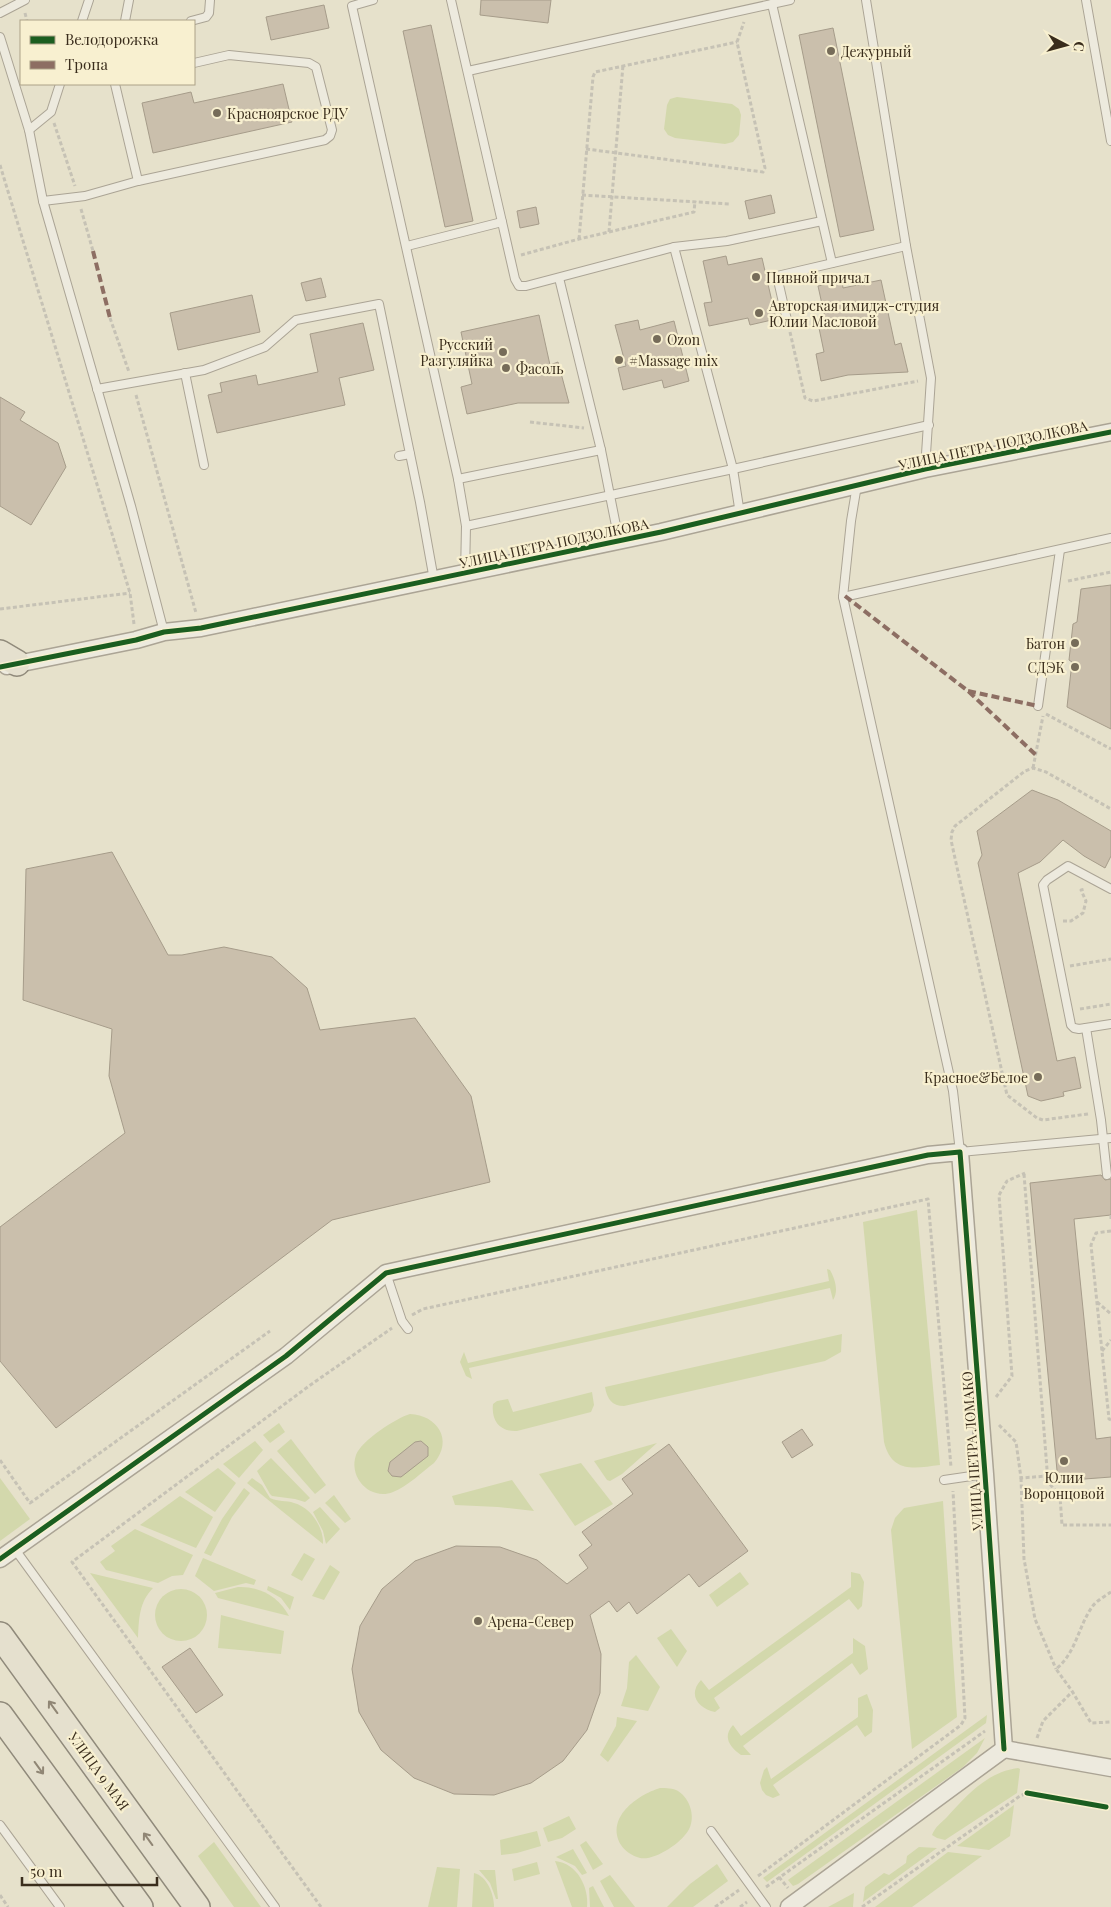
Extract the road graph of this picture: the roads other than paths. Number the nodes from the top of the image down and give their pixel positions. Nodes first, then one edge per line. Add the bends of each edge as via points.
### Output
1 (25, 0) edge
2 (89, 0) edge
3 (129, 0) edge
4 (210, 0) edge
5 (373, 0) edge
6 (451, 0) edge
7 (790, 0) edge
8 (866, 0) edge
9 (1086, 0) edge
10 (772, 4) junction
11 (0, 13) edge
12 (82, 20) edge
13 (125, 20) edge
14 (195, 20) edge
15 (0, 37) edge
16 (195, 63) edge
17 (468, 71) junction
18 (60, 85) edge
19 (115, 85) edge
20 (29, 130) junction
21 (1111, 141) edge
22 (138, 181) junction
23 (43, 201) junction
24 (822, 221) junction
25 (502, 222) junction
26 (407, 246) junction
27 (906, 246) junction
28 (674, 247) junction
29 (832, 263) junction
30 (559, 278) junction
31 (787, 320) road end
32 (185, 373) junction
33 (97, 389) junction
34 (929, 425) junction
35 (1111, 432) edge
36 (602, 450) junction
37 (410, 454) junction
38 (399, 456) dead end
39 (204, 465) dead end
40 (734, 469) junction
41 (926, 469) junction
42 (458, 479) junction
43 (857, 485) junction
44 (611, 495) junction
45 (740, 514) junction
46 (466, 526) junction
47 (1111, 538) edge
48 (619, 541) junction
49 (1060, 550) junction
50 (465, 574) junction
51 (434, 580) junction
52 (843, 597) junction
53 (164, 632) junction
54 (6, 661) edge
55 (1038, 706) dead end
56 (1111, 889) edge
57 (1111, 1024) edge
58 (1086, 1028) junction
59 (1107, 1138) edge
60 (960, 1152) junction
61 (1107, 1175) dead end
62 (386, 1274) junction
63 (408, 1329) dead end
64 (985, 1474) junction
65 (948, 1479) road end
66 (14, 1548) junction
67 (0, 1559) edge
68 (0, 1635) edge
69 (0, 1715) edge
70 (1004, 1749) junction
71 (1111, 1768) edge
72 (0, 1825) edge
73 (711, 1831) dead end
74 (790, 1899) edge
75 (60, 1907) edge
76 (140, 1907) edge
77 (197, 1907) edge
78 (275, 1907) edge
79 (766, 1907) edge

1 - 11 lane
2 - 12 lane
3 - 13 lane
4 - 14 lane via 206,17
5 - 26 lane via 352,6
6 - 17 lane
7 - 10 lane
8 - 27 lane
9 - 21 lane
10 - 17 lane
10 - 24 lane
15 - 20 lane
16 - 22 lane via 229,55 316,66 332,130 330,136 325,140
17 - 25 lane
18 - 20 lane via 51,112
19 - 22 lane
20 - 23 lane
22 - 23 lane via 78,197
23 - 33 lane
24 - 28 lane via 727,241
24 - 29 lane
25 - 26 lane
25 - 30 lane via 519,286
26 - 42 lane
27 - 29 lane
27 - 34 lane via 931,378
28 - 30 lane
28 - 40 lane
29 - 31 lane via 777,276
30 - 36 lane
32 - 33 lane
32 - 37 lane via 204,370 265,347 296,320 379,304
32 - 39 lane
33 - 53 lane
34 - 40 lane
34 - 41 lane
35 - 41 street, УЛИЦА ПЕТРА ПОДЗОЛКОВА
36 - 42 lane
36 - 44 lane
37 - 38 lane
37 - 51 lane
40 - 44 lane
40 - 45 lane
41 - 43 street, УЛИЦА ПЕТРА ПОДЗОЛКОВА
42 - 46 lane
43 - 45 street, УЛИЦА ПЕТРА ПОДЗОЛКОВА
43 - 52 lane
44 - 46 lane
44 - 48 lane
45 - 48 street, УЛИЦА ПЕТРА ПОДЗОЛКОВА
46 - 50 lane
47 - 49 lane
48 - 50 street, УЛИЦА ПЕТРА ПОДЗОЛКОВА
49 - 52 lane
49 - 55 lane
50 - 51 street, УЛИЦА ПЕТРА ПОДЗОЛКОВА
51 - 53 street, УЛИЦА ПЕТРА ПОДЗОЛКОВА via 201,628
52 - 60 lane via 953,1091
53 - 54 street, УЛИЦА ПЕТРА ПОДЗОЛКОВА via 136,640
56 - 58 lane via 1068,866 1043,885 1072,1025 1074,1028
57 - 58 lane
58 - 59 lane
59 - 60 lane
59 - 61 lane
60 - 62 street via 928,1155
60 - 64 street, УЛИЦА ПЕТРА ЛОМАКО
62 - 63 lane via 402,1321
62 - 66 street via 286,1356
64 - 65 lane
64 - 70 street, УЛИЦА ПЕТРА ЛОМАКО
66 - 67 street
66 - 78 lane
77 -> 68 main road, УЛИЦА 9 МАЯ
69 -> 76 main road
70 - 71 street
70 - 74 street
72 - 75 lane
73 - 79 lane

